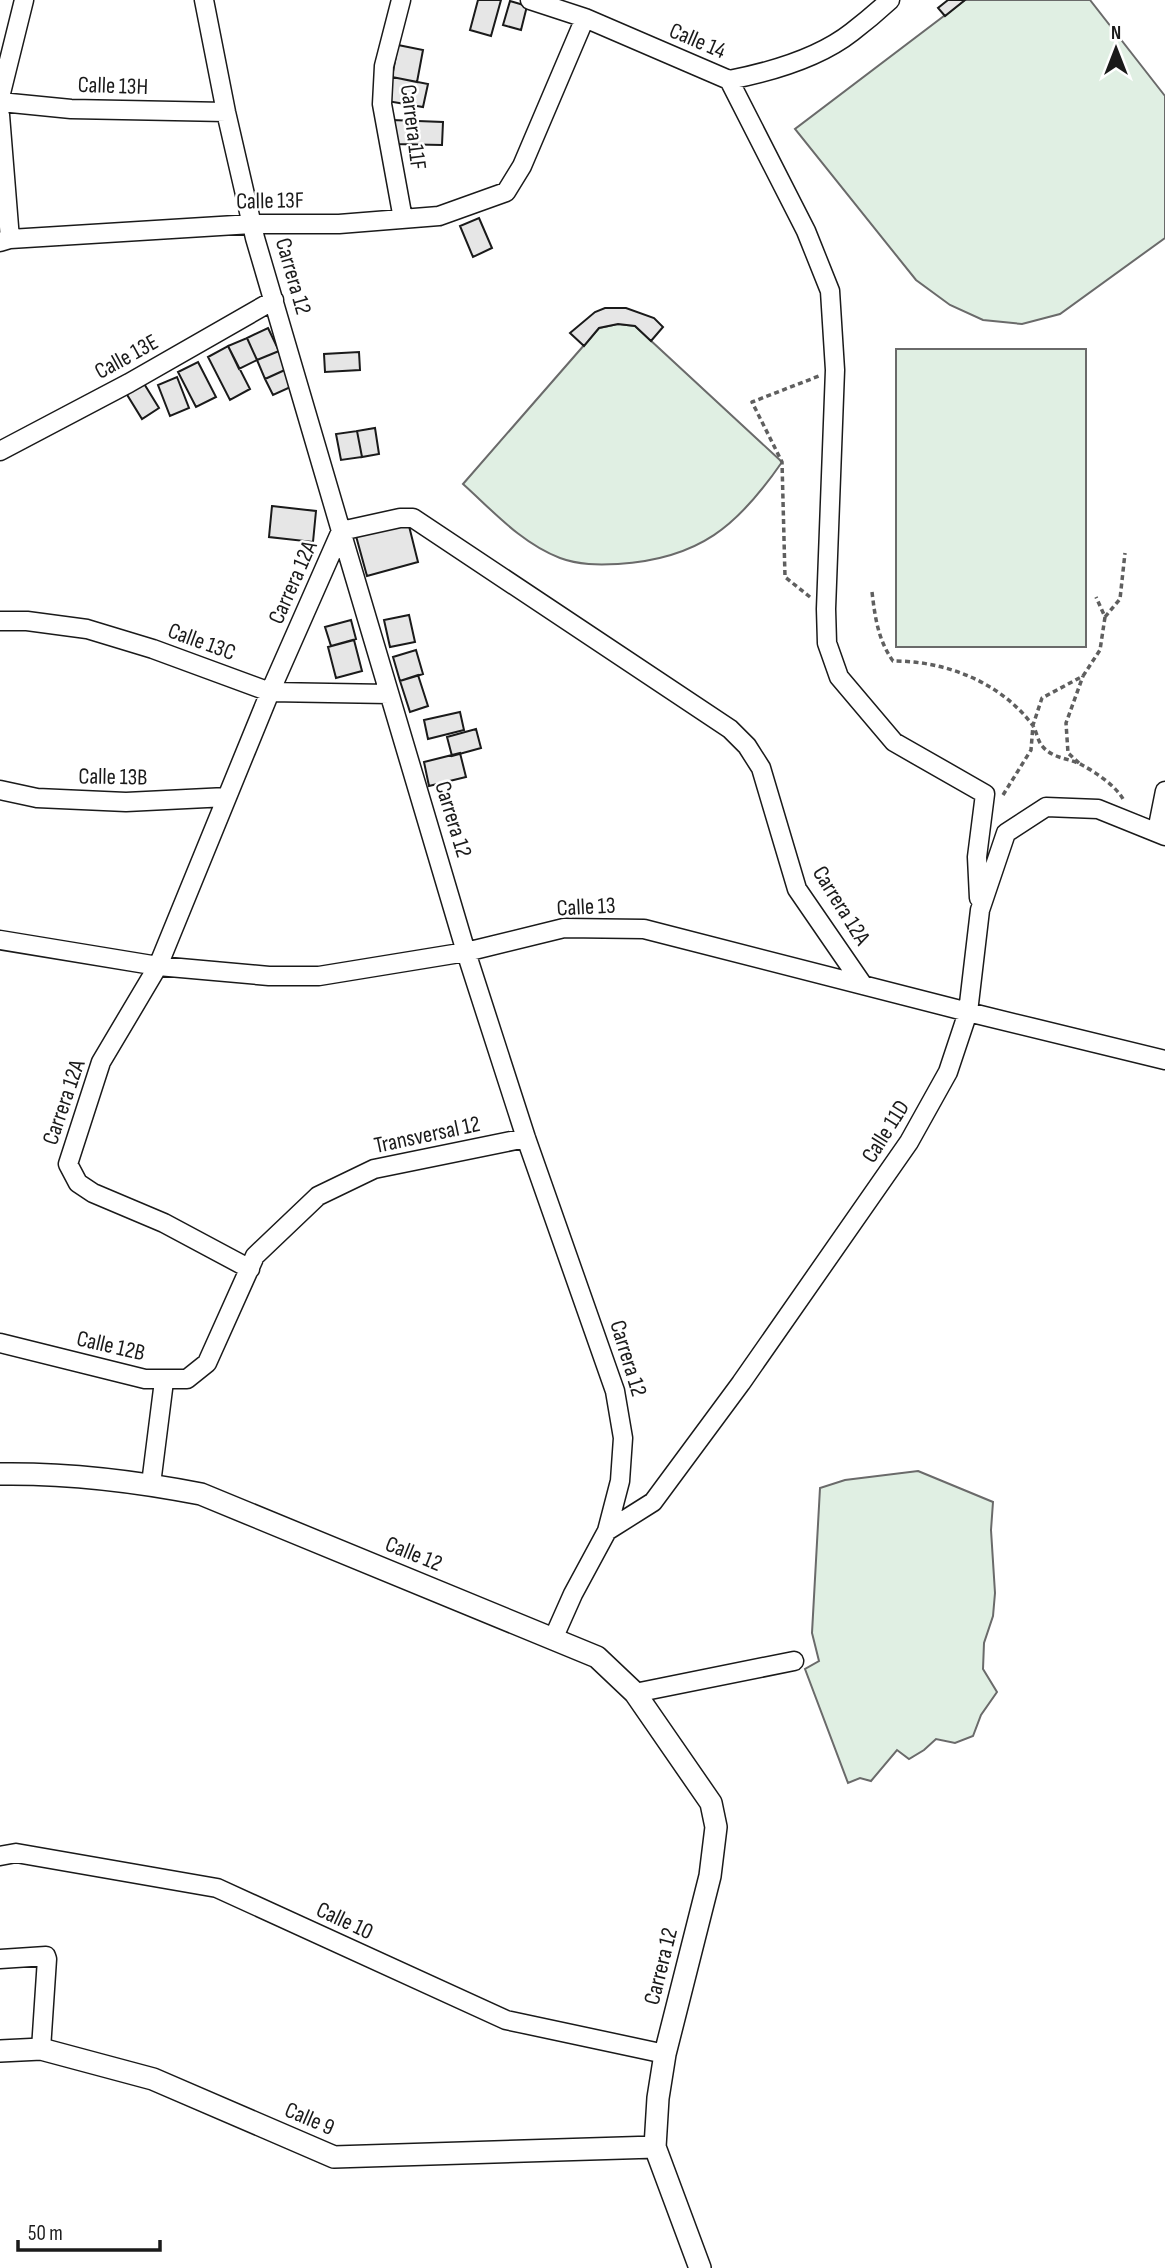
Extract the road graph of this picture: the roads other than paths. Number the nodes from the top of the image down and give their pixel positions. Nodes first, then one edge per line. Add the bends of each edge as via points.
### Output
1 (24, 0) edge
2 (204, 0) edge
3 (401, 0) edge
4 (530, 0) edge
5 (890, 0) edge
6 (585, 18) junction
7 (729, 80) junction
8 (0, 100) edge
9 (226, 112) junction
10 (0, 115) edge
11 (403, 219) junction
12 (252, 223) junction
13 (5, 241) edge
14 (274, 300) junction
15 (0, 451) edge
16 (341, 531) junction
17 (0, 621) edge
18 (270, 692) junction
19 (389, 694) junction
20 (0, 790) edge
21 (1165, 791) edge
22 (227, 797) junction
23 (1161, 834) edge
24 (980, 910) junction
25 (0, 940) edge
26 (466, 952) junction
27 (158, 966) junction
28 (863, 985) junction
29 (968, 1012) junction
30 (1165, 1060) edge
31 (526, 1139) junction
32 (250, 1269) junction
33 (0, 1343) edge
34 (164, 1381) junction
35 (0, 1474) edge
36 (151, 1484) junction
37 (607, 1531) junction
38 (552, 1639) junction
39 (794, 1661) dead end
40 (635, 1693) junction
41 (0, 1856) edge
42 (0, 1959) edge
43 (41, 2049) junction
44 (0, 2052) edge
45 (665, 2054) junction
46 (655, 2147) junction
47 (700, 2268) edge

1 - 8 street
2 - 9 street, Carrera 12
3 - 11 street, Carrera 11F via 384,66 382,104
4 - 6 street, Calle 14
5 - 7 street via 850,34 810,56 769,72
6 - 7 street, Calle 14
6 - 11 street, Calle 13F via 522,166 506,192 439,216
7 - 24 street via 806,231 830,291 835,369 827,643 839,677 894,742 985,794 977,857
8 - 9 street, Calle 13H via 71,109
9 - 12 street, Carrera 12
10 - 13 street
11 - 12 street, Calle 13F
12 - 13 street, Calle 13F
12 - 14 street, Carrera 12
14 - 15 street, Calle 13E
14 - 16 street, Carrera 12
16 - 18 street, Carrera 12A
16 - 19 street, Carrera 12
16 - 28 street, Carrera 12A via 414,518 730,729 761,768 797,889
17 - 18 street, Calle 13C via 87,629
18 - 19 street, Calle 13C
18 - 22 street, Carrera 12A
19 - 26 street, Carrera 12
20 - 22 street, Calle 13B via 37,798 126,802
21 - 23 street
22 - 27 street, Carrera 12A
23 - 24 street, Calle 11D via 1098,809 1046,807 1006,833
24 - 29 street, Calle 11D
25 - 27 street, Calle 13
26 - 27 street, Calle 13 via 319,976
26 - 28 street, Calle 13 via 564,928 644,929
26 - 31 street, Carrera 12
27 - 32 street, Carrera 12A via 101,1062 68,1164 78,1183 93,1193 164,1223
28 - 29 street, Calle 13
29 - 30 street, Calle 13
29 - 37 street, Calle 11D via 948,1072 909,1142 653,1502
31 - 32 street, Transversal 12 via 363,1174 318,1196 255,1256
31 - 37 street, Carrera 12 via 615,1391 623,1438 620,1481
32 - 34 street, Calle 12B via 207,1363 187,1379
33 - 34 street, Calle 12B
34 - 36 street
35 - 36 street, Calle 12
36 - 38 street, Calle 12 via 201,1494
37 - 38 street, Carrera 12
38 - 40 street, Calle 12 via 597,1657
39 - 40 street
40 - 45 street, Carrera 12 via 711,1803 716,1827 710,1876
41 - 45 street, Calle 10 via 16,1853 217,1888 506,2020
42 - 43 street via 46,1956
43 - 44 street, Calle 9
43 - 46 street, Calle 9 via 153,2079 334,2157
45 - 46 street, Carrera 12
46 - 47 street, Carrera 12

